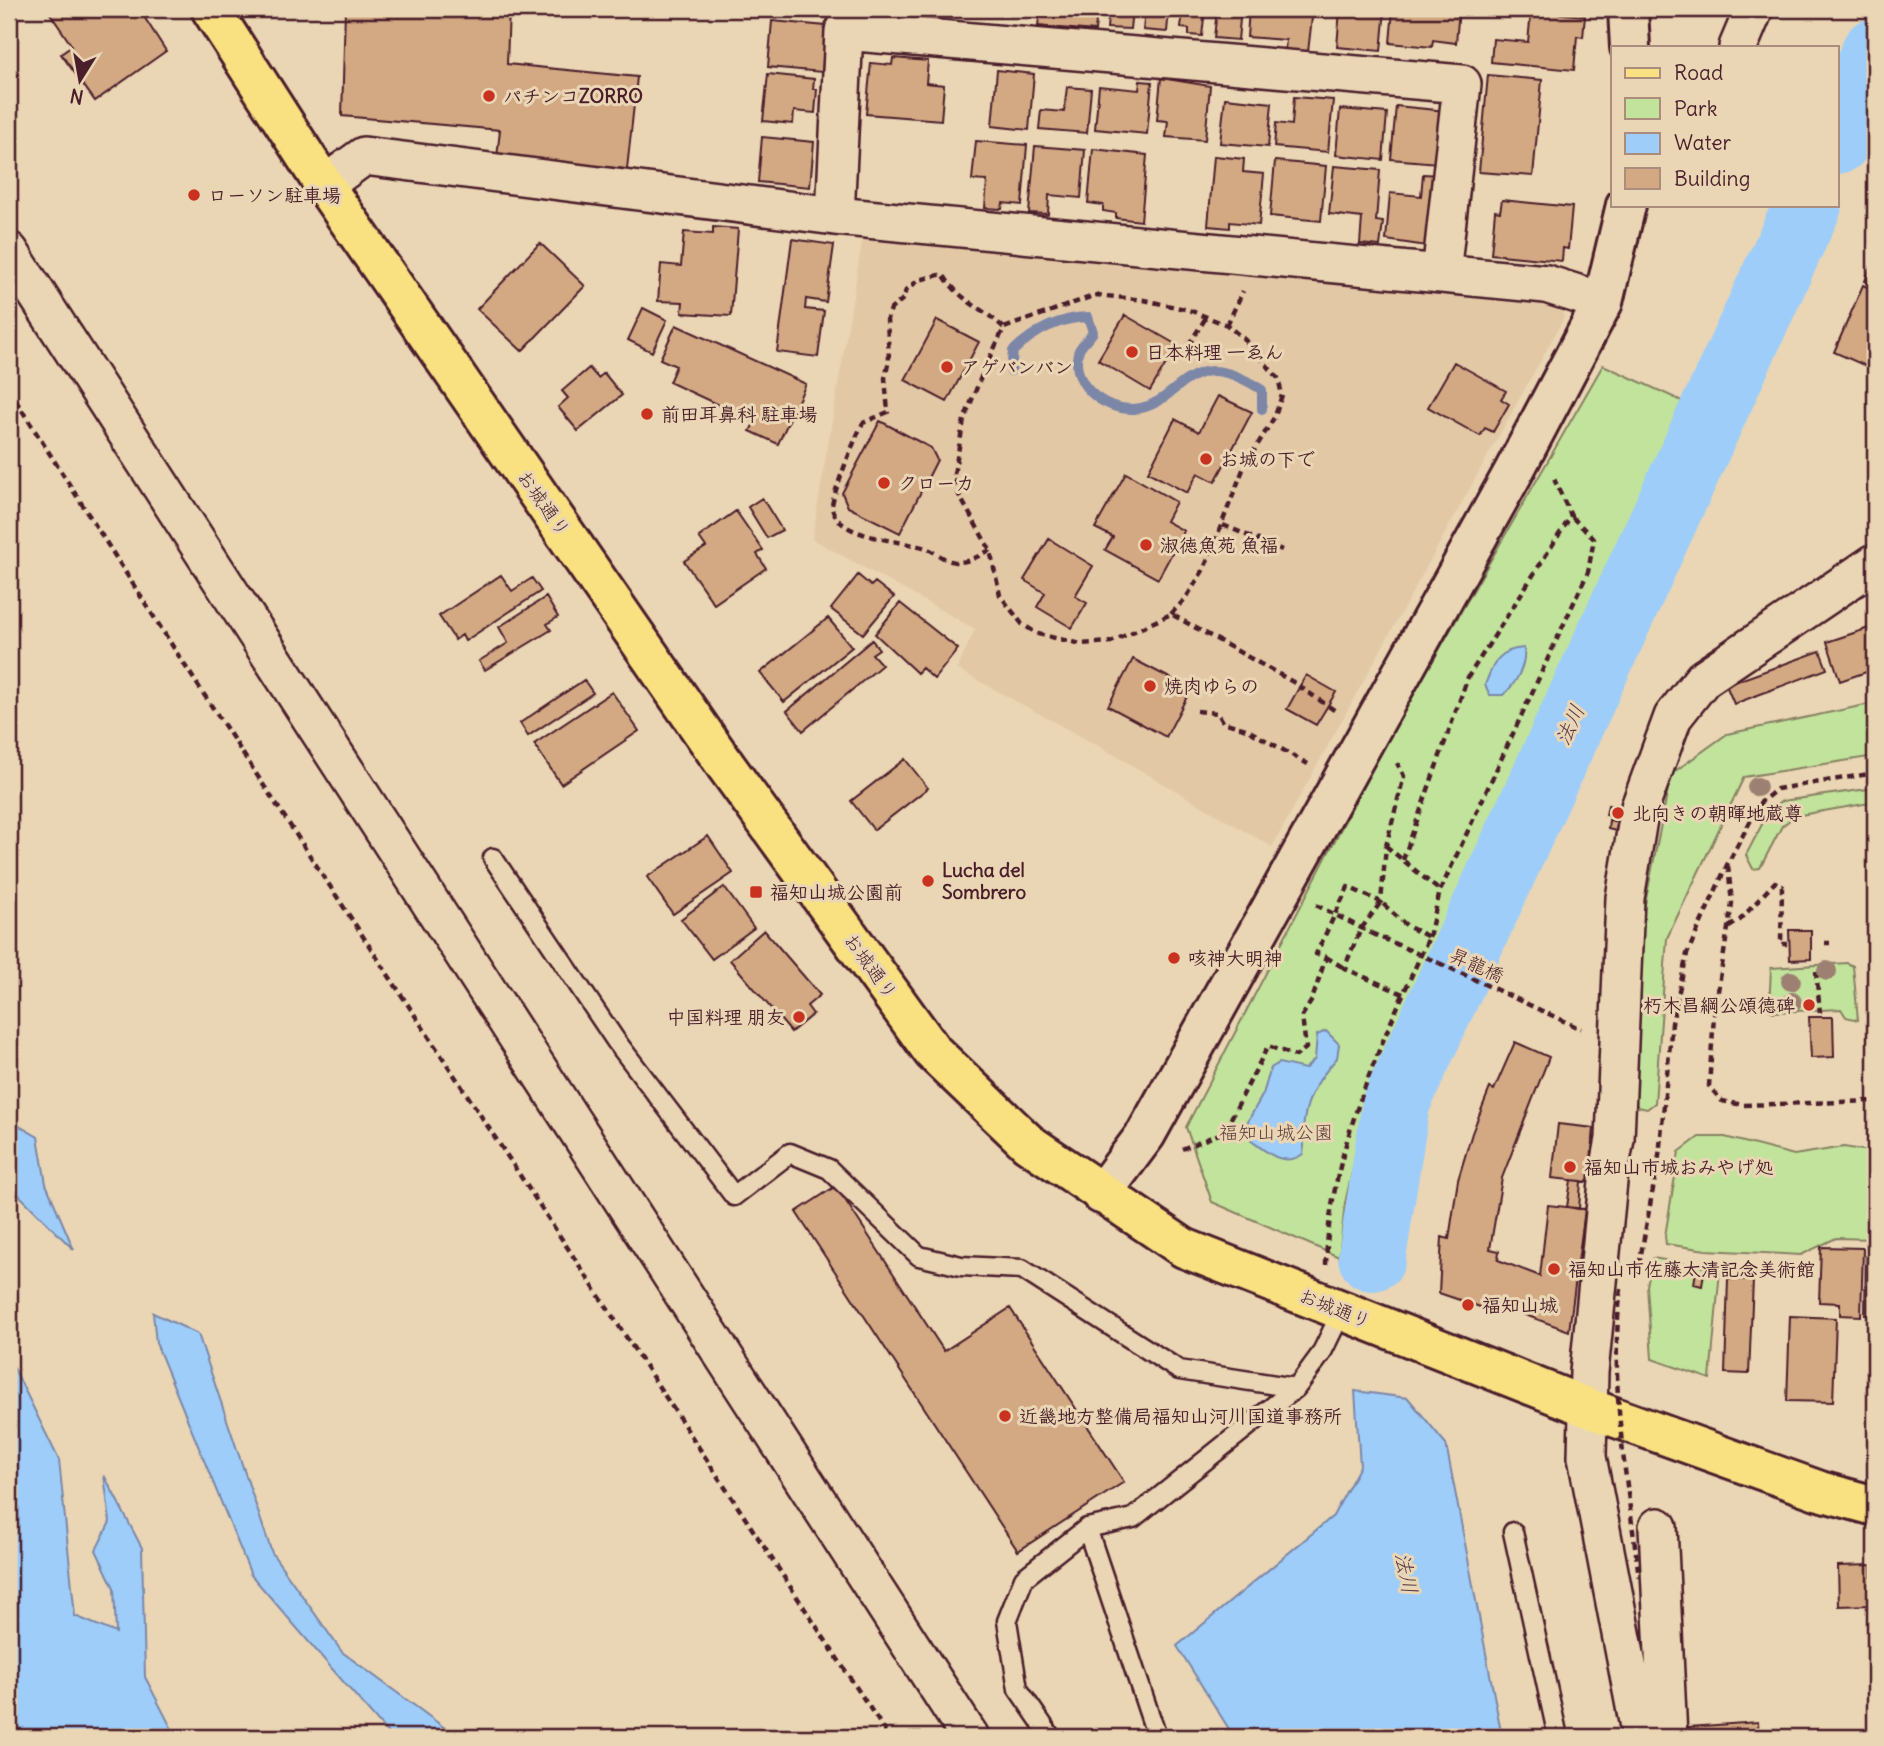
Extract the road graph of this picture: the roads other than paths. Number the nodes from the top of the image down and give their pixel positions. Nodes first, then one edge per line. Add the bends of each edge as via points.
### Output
1 (211, 9) edge
2 (1628, 9) edge
3 (1754, 9) edge
4 (1630, 46) edge
5 (1738, 46) edge
6 (324, 185) junction
7 (1626, 206) edge
8 (835, 216) junction
9 (9, 251) edge
10 (1441, 274) junction
11 (1603, 302) junction
12 (1875, 564) edge
13 (493, 858) dead end
14 (1101, 1194) junction
15 (1342, 1311) junction
16 (1296, 1388) junction
17 (1589, 1408) junction
18 (1875, 1506) edge
19 (1658, 1527) dead end
20 (1087, 1528) junction
21 (1513, 1532) dead end
22 (970, 1737) edge
23 (1051, 1737) edge
24 (1157, 1737) edge
25 (1558, 1737) edge
26 (1641, 1737) edge
27 (1668, 1737) edge

1 - 6 main road, お城通り
2 - 4 street
3 - 5 street
6 - 8 street via 363,156
6 - 14 main road, お城通り via 726,766 933,1052 1028,1143
7 - 11 street
8 - 10 street
8 - 10 street via 844,31 1462,84
9 - 22 street
10 - 11 street via 1546,284
11 - 14 street via 1146,1134
12 - 17 street via 1703,679 1673,717 1655,761 1640,807 1625,898 1615,1139
13 - 16 lane via 616,1041 734,1196 790,1153 829,1169 919,1256 961,1266 1023,1269 1179,1370
14 - 15 main road, お城通り via 1184,1248
15 - 16 lane via 1321,1353
15 - 17 main road, お城通り
16 - 20 lane via 1133,1518
17 - 18 main road, お城通り via 1820,1491
17 - 26 street via 1587,1457
19 - 27 street
20 - 23 lane via 1024,1578 1007,1621 1018,1689
20 - 24 lane
21 - 25 lane

